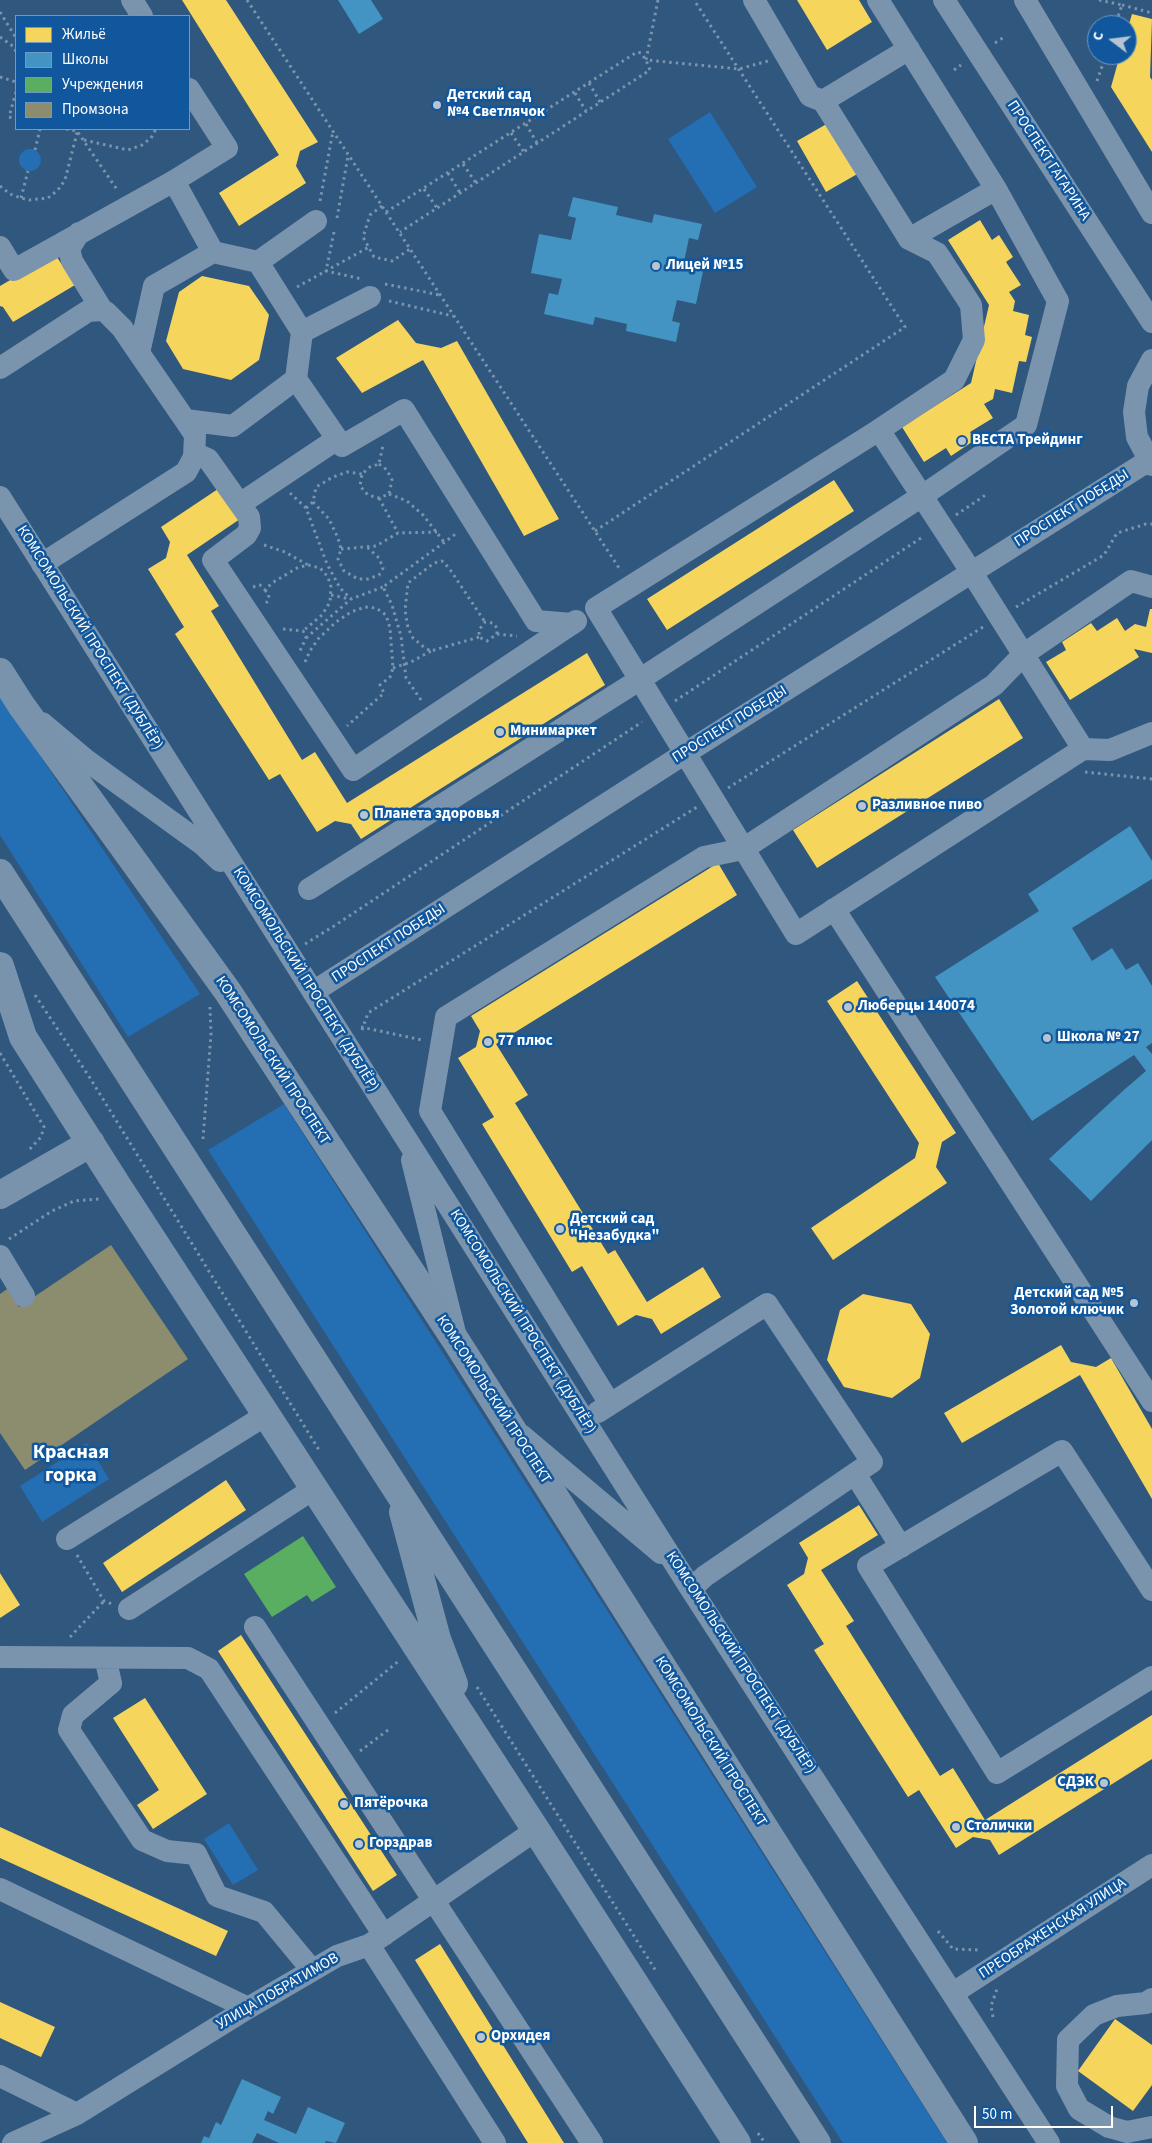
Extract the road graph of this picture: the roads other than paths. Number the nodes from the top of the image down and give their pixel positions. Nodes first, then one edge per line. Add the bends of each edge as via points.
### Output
1 (132, 0) edge
2 (754, 0) edge
3 (878, 0) edge
4 (944, 0) edge
5 (1025, 0) edge
6 (141, 15) edge
7 (909, 49) junction
8 (190, 90) edge
9 (823, 101) junction
10 (174, 180) junction
11 (996, 188) junction
12 (1152, 214) edge
13 (316, 221) road end
14 (80, 233) junction
15 (909, 240) junction
16 (0, 247) edge
17 (213, 252) junction
18 (258, 262) junction
19 (370, 297) road end
20 (102, 310) junction
21 (1152, 322) edge
22 (302, 332) junction
23 (139, 353) junction
24 (1152, 360) edge
25 (0, 368) edge
26 (296, 378) junction
27 (185, 420) junction
28 (879, 430) junction
29 (337, 439) junction
30 (194, 458) junction
31 (1150, 463) edge
32 (922, 496) junction
33 (0, 497) edge
34 (240, 504) junction
35 (42, 564) junction
36 (972, 573) junction
37 (1152, 586) edge
38 (596, 608) junction
39 (572, 624) junction
40 (1024, 654) junction
41 (0, 672) edge
42 (639, 680) junction
43 (21, 705) junction
44 (1152, 733) edge
45 (1083, 749) junction
46 (684, 754) junction
47 (744, 849) junction
48 (0, 873) edge
49 (243, 882) junction
50 (309, 890) dead end
51 (834, 909) junction
52 (0, 966) edge
53 (313, 992) junction
54 (0, 1000) edge
55 (24, 1037) junction
56 (407, 1140) junction
57 (91, 1143) junction
58 (0, 1194) edge
59 (4, 1248) edge
60 (24, 1296) dead end
61 (458, 1344) junction
62 (1152, 1401) edge
63 (610, 1404) junction
64 (266, 1415) junction
65 (585, 1420) junction
66 (510, 1426) junction
67 (855, 1474) junction
68 (395, 1485) junction
69 (315, 1491) junction
70 (67, 1539) road end
71 (901, 1547) junction
72 (679, 1568) junction
73 (691, 1589) junction
74 (1152, 1590) edge
75 (129, 1609) road end
76 (255, 1627) dead end
77 (0, 1657) edge
78 (105, 1658) junction
79 (1152, 1677) edge
80 (468, 1725) junction
81 (536, 1830) junction
82 (1152, 1865) edge
83 (0, 1889) edge
84 (434, 1901) junction
85 (377, 1940) junction
86 (312, 1970) junction
87 (953, 1993) junction
88 (1150, 2003) edge
89 (248, 2008) junction
90 (0, 2076) edge
91 (77, 2114) junction
92 (1152, 2127) edge
93 (746, 2135) edge
94 (13, 2143) edge
95 (495, 2143) edge
96 (592, 2143) edge
97 (817, 2143) edge
98 (964, 2143) edge
99 (1049, 2143) edge

1 - 6 street
2 - 9 street via 810,96
3 - 7 street
4 - 21 street, ПРОСПЕКТ ГАГАРИНА
5 - 12 street
7 - 9 street
7 - 11 street
8 - 10 street via 227,148
9 - 15 street
10 - 14 street
10 - 17 street
11 - 15 street
11 - 32 street via 1058,301 1026,425
13 - 18 street
14 - 16 street via 14,270
14 - 20 street via 69,249 72,261
15 - 28 street via 937,253 942,260 971,305 974,340 954,380
17 - 18 street
17 - 23 street via 154,286
18 - 22 street
19 - 22 street
20 - 23 street via 122,328
20 - 25 street via 88,311
22 - 26 street
23 - 27 street
24 - 31 street via 1138,386 1134,412 1137,437
26 - 27 street via 234,426
26 - 29 street
27 - 30 street via 195,436
28 - 32 street
28 - 38 street
29 - 34 street
29 - 39 street via 342,446 404,410 536,621
30 - 34 street via 208,459
30 - 35 street via 186,472
31 - 36 street, ПРОСПЕКТ ПОБЕДЫ
32 - 36 street
32 - 42 street
33 - 35 street, КОМСОМОЛЬСКИЙ ПРОСПЕКТ (ДУБЛЁР)
34 - 39 street via 249,517 250,528 246,535 213,560 353,770
35 - 49 street, КОМСОМОЛЬСКИЙ ПРОСПЕКТ (ДУБЛЁР)
36 - 40 street
36 - 46 street, ПРОСПЕКТ ПОБЕДЫ
37 - 40 street via 1131,581
38 - 39 street
38 - 42 street
40 - 45 street
40 - 47 street via 994,684
41 - 43 main road, КОМСОМОЛЬСКИЙ ПРОСПЕКТ
42 - 46 street
42 - 50 street
43 - 49 street via 86,760 202,844
43 - 61 main road, КОМСОМОЛЬСКИЙ ПРОСПЕКТ via 228,992
44 - 45 street via 1110,750
45 - 51 street
46 - 47 street
46 - 53 street, ПРОСПЕКТ ПОБЕДЫ
47 - 51 street via 796,934
47 - 63 street via 704,857 446,1017 430,1111
48 - 68 main road
49 - 53 street, КОМСОМОЛЬСКИЙ ПРОСПЕКТ (ДУБЛЁР)
51 - 62 street
52 - 55 main road
53 - 56 street, КОМСОМОЛЬСКИЙ ПРОСПЕКТ (ДУБЛЁР)
54 - 55 street
55 - 57 main road
56 - 61 street
56 - 65 street, КОМСОМОЛЬСКИЙ ПРОСПЕКТ (ДУБЛЁР)
57 - 58 main road
57 - 64 main road
59 - 60 street
61 - 66 main road, КОМСОМОЛЬСКИЙ ПРОСПЕКТ
63 - 65 street
63 - 67 street via 767,1304 872,1462
64 - 69 main road
64 - 70 street
65 - 72 street, КОМСОМОЛЬСКИЙ ПРОСПЕКТ (ДУБЛЁР)
66 - 72 street
66 - 98 main road, КОМСОМОЛЬСКИЙ ПРОСПЕКТ
67 - 71 street
67 - 73 street
68 - 80 main road via 437,1638
68 - 97 main road
69 - 75 street via 304,1495
69 - 80 main road
71 - 74 street via 1062,1451
71 - 79 street via 868,1566 997,1772
72 - 73 street, КОМСОМОЛЬСКИЙ ПРОСПЕКТ (ДУБЛЁР)
73 - 87 street, КОМСОМОЛЬСКИЙ ПРОСПЕКТ (ДУБЛЁР)
76 - 84 street
77 - 78 street
78 - 85 street via 188,1658 209,1669
78 - 86 street via 111,1683 73,1715 69,1730 142,1840 167,1851 196,1854 217,1896 264,1912
80 - 81 main road
81 - 84 street, УЛИЦА ПОБРАТИМОВ
81 - 93 main road
82 - 87 street, ПРЕОБРАЖЕНСКАЯ УЛИЦА
83 - 89 street
84 - 85 street, УЛИЦА ПОБРАТИМОВ
84 - 96 street
85 - 86 street, УЛИЦА ПОБРАТИМОВ
85 - 95 street
86 - 89 street, УЛИЦА ПОБРАТИМОВ
87 - 99 street, КОМСОМОЛЬСКИЙ ПРОСПЕКТ (ДУБЛЁР)
88 - 92 street via 1117,2006 1094,2015 1068,2040 1067,2086 1079,2109 1109,2127 1127,2132
89 - 91 street, УЛИЦА ПОБРАТИМОВ
90 - 91 street
91 - 94 street, УЛИЦА ПОБРАТИМОВ

